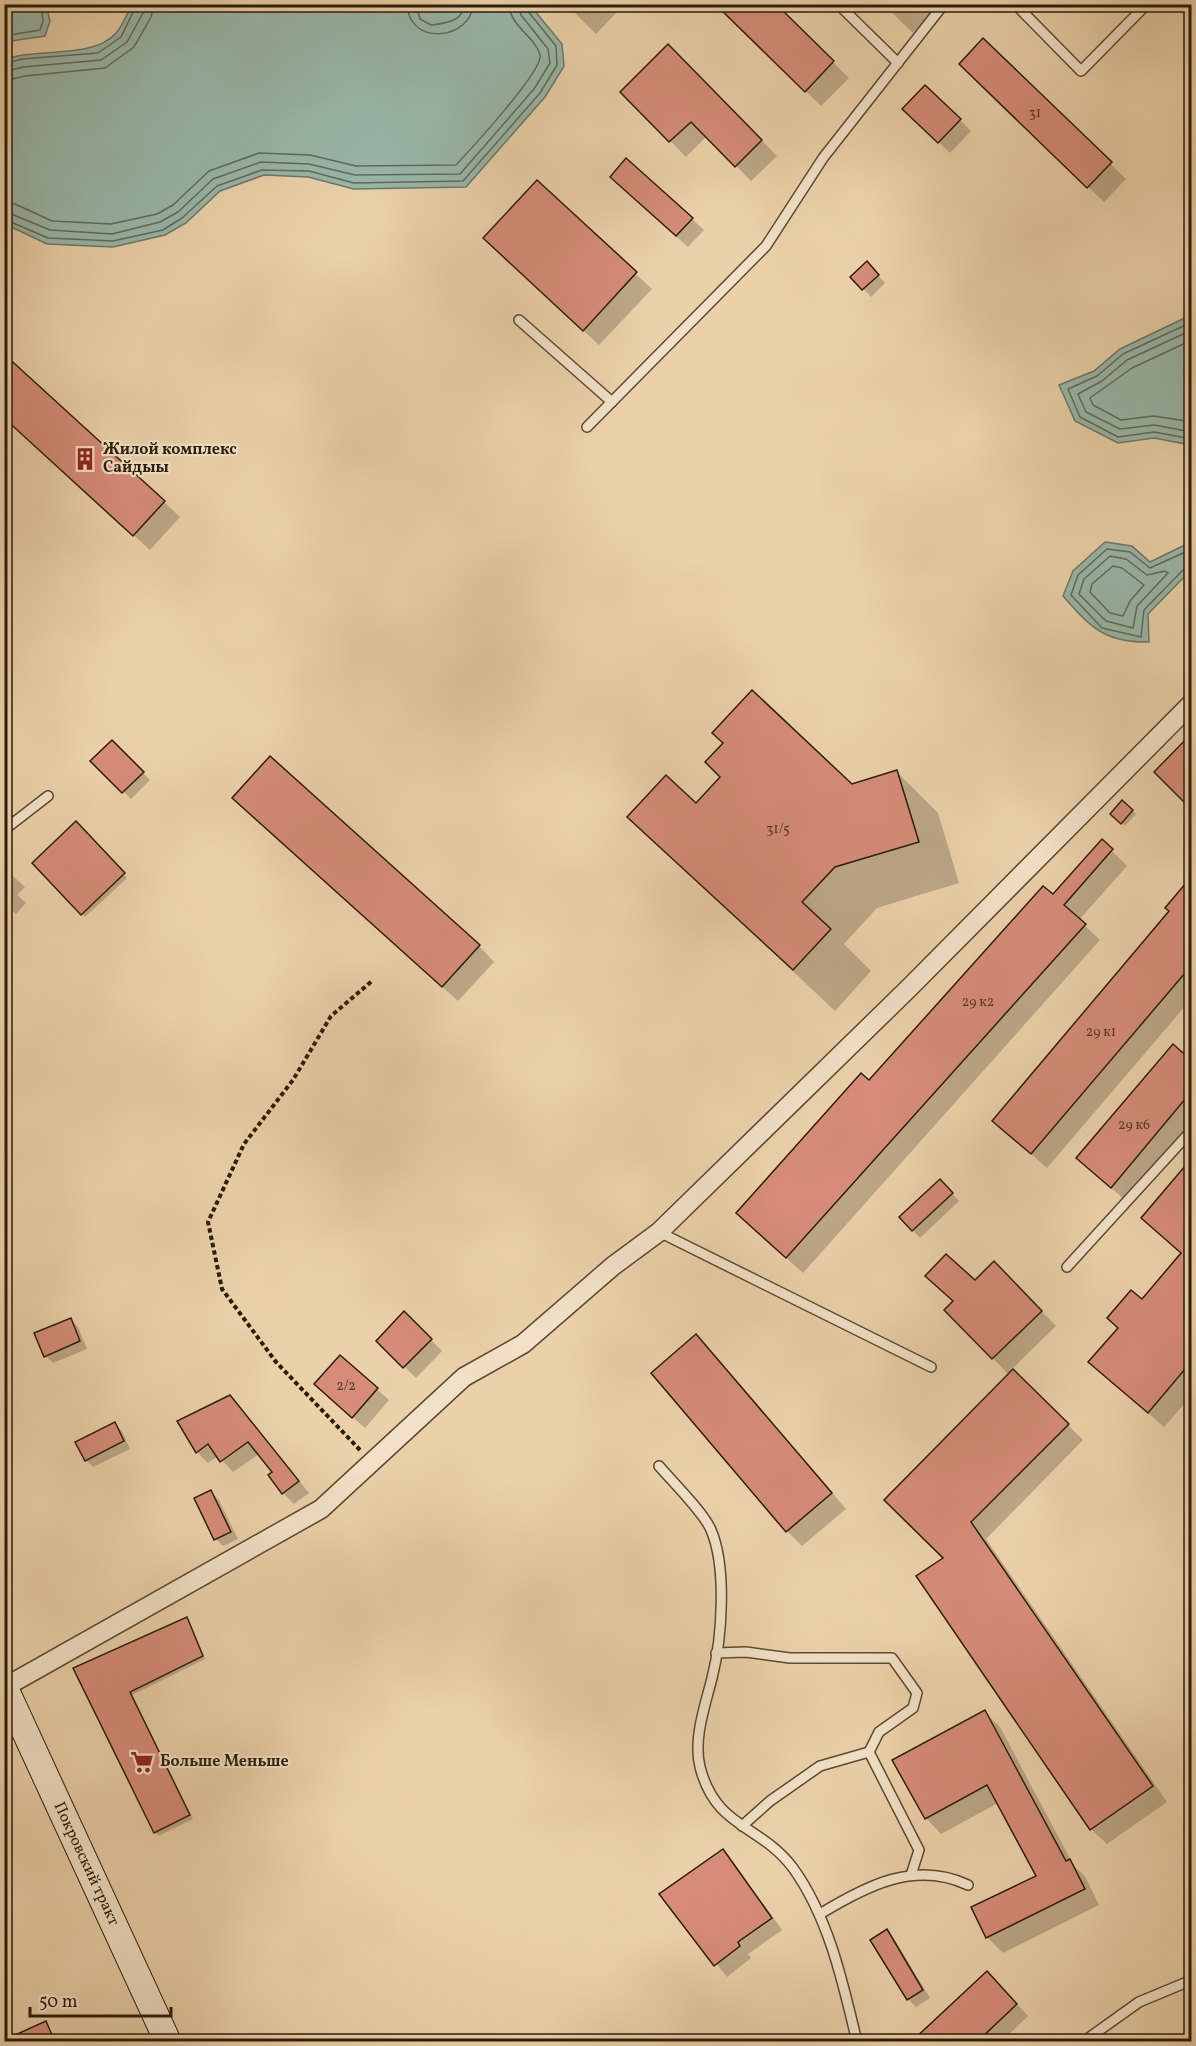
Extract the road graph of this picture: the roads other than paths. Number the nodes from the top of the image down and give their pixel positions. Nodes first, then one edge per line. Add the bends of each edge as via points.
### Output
1 (838, 4) edge
2 (944, 4) edge
3 (1015, 4) edge
4 (1147, 4) edge
5 (898, 63) junction
6 (519, 320) dead end
7 (612, 402) junction
8 (587, 427) dead end
9 (1191, 703) edge
10 (48, 796) dead end
11 (4, 830) edge
12 (1191, 1130) edge
13 (659, 1232) junction
14 (1068, 1267) dead end
15 (931, 1366) dead end
16 (659, 1466) dead end
17 (716, 1653) junction
18 (5, 1686) edge
19 (869, 1752) junction
20 (742, 1826) junction
21 (911, 1875) junction
22 (968, 1885) dead end
23 (820, 1914) junction
24 (1191, 1980) edge
25 (168, 2042) edge
26 (857, 2042) edge
27 (1083, 2042) edge

1 - 5 lane
2 - 5 lane
3 - 4 lane via 1081,71
5 - 7 lane via 823,158 766,246
6 - 7 lane
7 - 8 lane
9 - 13 street via 909,988
10 - 11 lane
12 - 14 lane
13 - 15 lane
13 - 18 street via 523,1344 464,1377 321,1509
16 - 17 lane via 711,1528 721,1604
17 - 19 lane via 892,1658 917,1693 913,1708 879,1732
17 - 20 lane via 700,1723 699,1765 710,1797
18 - 25 main road, Покровский тракт
19 - 20 lane via 820,1766
19 - 21 lane via 919,1850
20 - 23 lane via 762,1837 792,1867
21 - 22 lane via 948,1876
21 - 23 lane via 854,1893
23 - 26 lane
24 - 27 lane via 1139,2002

